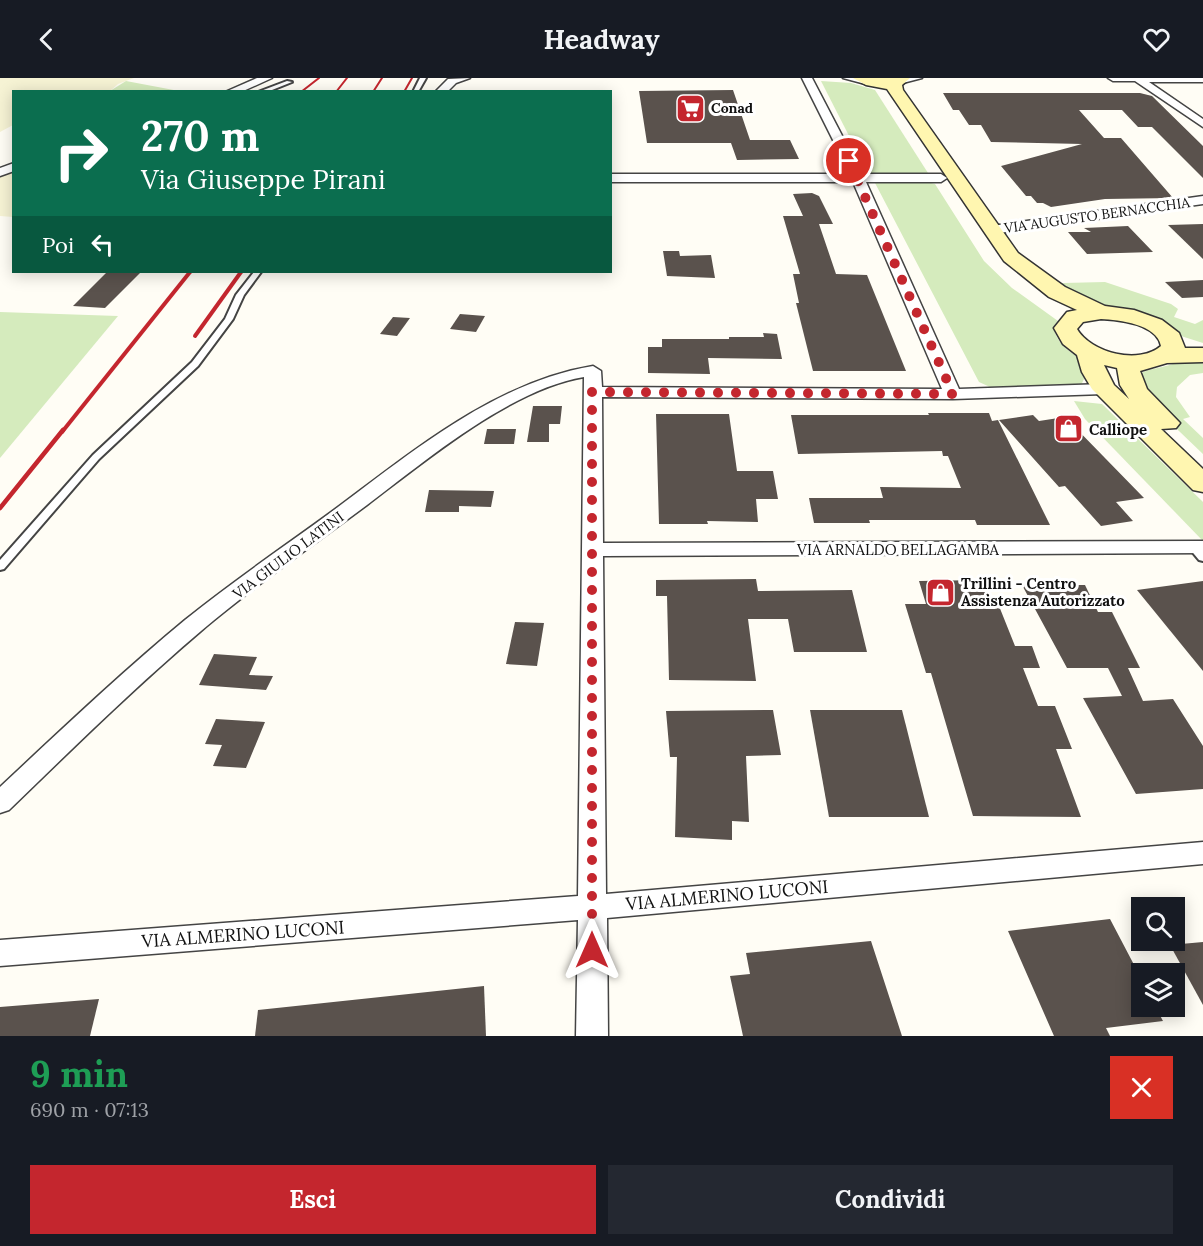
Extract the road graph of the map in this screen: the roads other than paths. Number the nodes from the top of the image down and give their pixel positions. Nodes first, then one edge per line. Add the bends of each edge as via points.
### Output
1 (267, 78) edge
2 (465, 78) edge
3 (807, 78) edge
4 (848, 78) edge
5 (918, 78) edge
6 (1113, 78) edge
7 (1137, 78) edge
8 (1178, 78) edge
9 (1203, 79) edge
10 (884, 81) edge
11 (289, 82) dead end
12 (235, 90) edge
13 (266, 90) edge
14 (442, 90) edge
15 (1203, 124) edge
16 (612, 178) edge
17 (858, 178) junction
18 (941, 178) junction
19 (1203, 200) edge
20 (992, 230) junction
21 (256, 273) edge
22 (1100, 312) junction
23 (1070, 321) junction
24 (1203, 345) edge
25 (1168, 347) junction
26 (1088, 352) junction
27 (1203, 356) edge
28 (1136, 362) junction
29 (1104, 389) junction
30 (592, 392) junction
31 (953, 394) junction
32 (1203, 458) edge
33 (1203, 483) edge
34 (592, 550) junction
35 (1200, 551) edge
36 (0, 567) edge
37 (0, 803) edge
38 (1203, 853) edge
39 (592, 907) junction
40 (0, 953) edge
41 (592, 1036) edge

1 - 12 street
2 - 14 street via 452,81
3 - 17 street
4 - 10 street
5 - 10 street
6 - 7 street
7 - 8 street
7 - 15 street
8 - 9 street
10 - 18 main road via 885,90
10 - 20 main road via 895,90
11 - 13 lane
16 - 17 street
17 - 18 street
17 - 31 street
18 - 23 main road via 1004,271
19 - 20 street, VIA AUGUSTO BERNACCHIA
20 - 22 main road via 1011,257 1037,279
21 - 36 lane via 229,319 195,364 96,457
22 - 23 main road
22 - 25 main road via 1151,322
23 - 26 main road via 1065,328 1067,336
24 - 25 main road
25 - 27 main road
25 - 28 main road
26 - 28 main road
26 - 29 main road
28 - 32 main road via 1128,369 1129,379 1141,398
29 - 31 street
29 - 33 main road
30 - 31 street
30 - 34 street
30 - 37 street, VIA GIULIO LATINI via 593,371 563,376 508,402 419,456 195,624 102,705
34 - 35 street, VIA ARNALDO BELLAGAMBA
34 - 39 street
38 - 39 street, VIA ALMERINO LUCONI
39 - 40 street, VIA ALMERINO LUCONI
39 - 41 street

